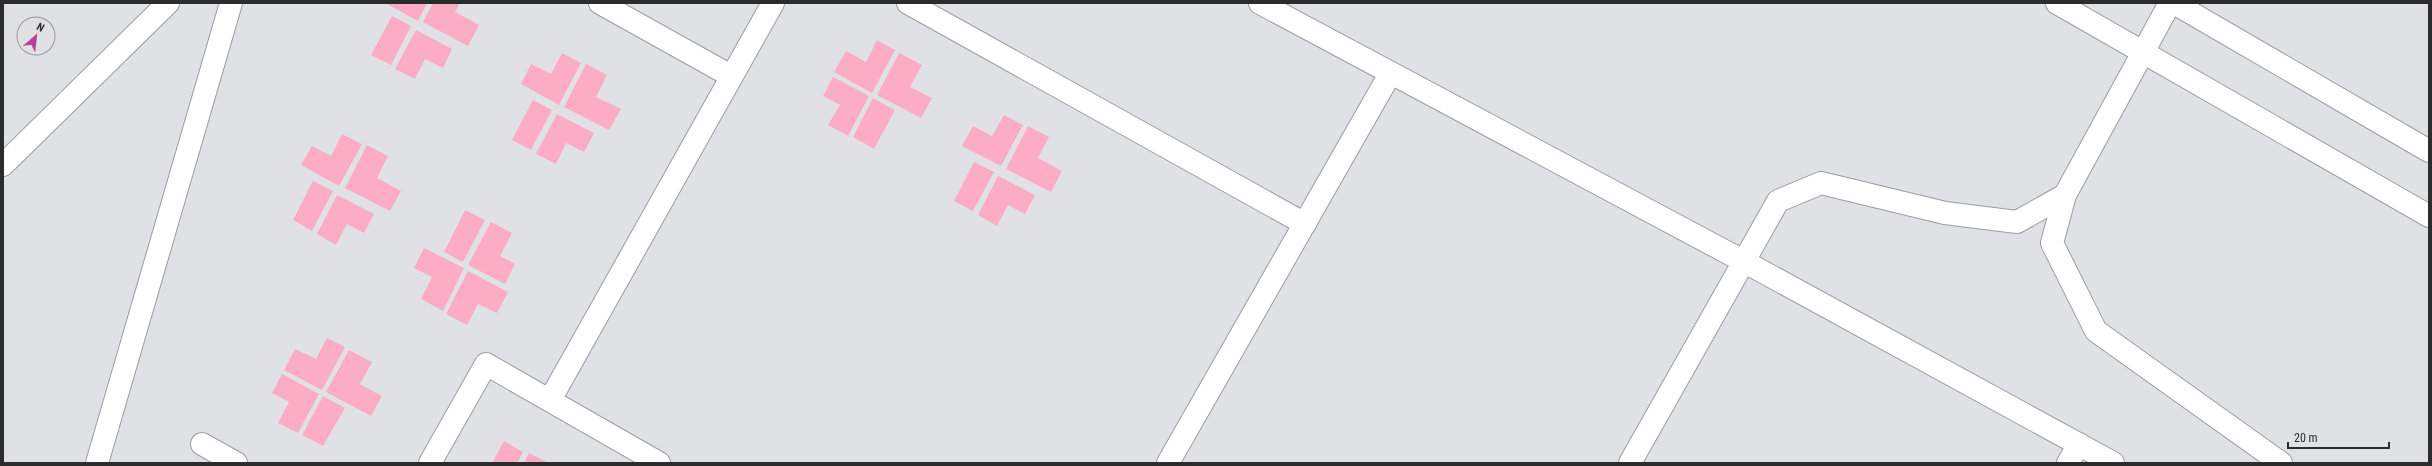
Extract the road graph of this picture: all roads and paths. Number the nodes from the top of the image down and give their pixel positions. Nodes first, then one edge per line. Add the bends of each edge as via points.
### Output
1 (168, 3) edge
2 (231, 3) edge
3 (600, 3) edge
4 (773, 3) edge
5 (908, 3) edge
6 (1260, 3) edge
7 (2057, 3) edge
8 (2170, 3) edge
9 (2174, 3) edge
10 (2143, 52) junction
11 (1390, 74) junction
12 (732, 76) junction
13 (2429, 151) edge
14 (3, 165) edge
15 (2065, 195) junction
16 (2429, 216) edge
17 (1306, 224) junction
18 (1745, 262) junction
19 (550, 400) junction
20 (202, 444) dead end
21 (2079, 444) junction
22 (96, 463) edge
23 (236, 463) edge
24 (430, 463) edge
25 (659, 463) edge
26 (1168, 463) edge
27 (1630, 463) edge
28 (2068, 463) edge
29 (2113, 463) edge
30 (2281, 463) edge

1 - 14 street
2 - 22 street
3 - 12 street
4 - 12 street
5 - 17 street
6 - 11 street
7 - 10 street
8 - 10 street
9 - 13 street
10 - 15 street
10 - 16 street
11 - 17 street
11 - 18 street
12 - 19 street
15 - 18 street via 2017,222 1945,213 1820,183 1778,201
15 - 30 street via 2052,243 2096,331
17 - 26 street
18 - 21 street
18 - 27 street
19 - 24 street via 486,364
19 - 25 street
20 - 23 street
21 - 28 street
21 - 29 street

